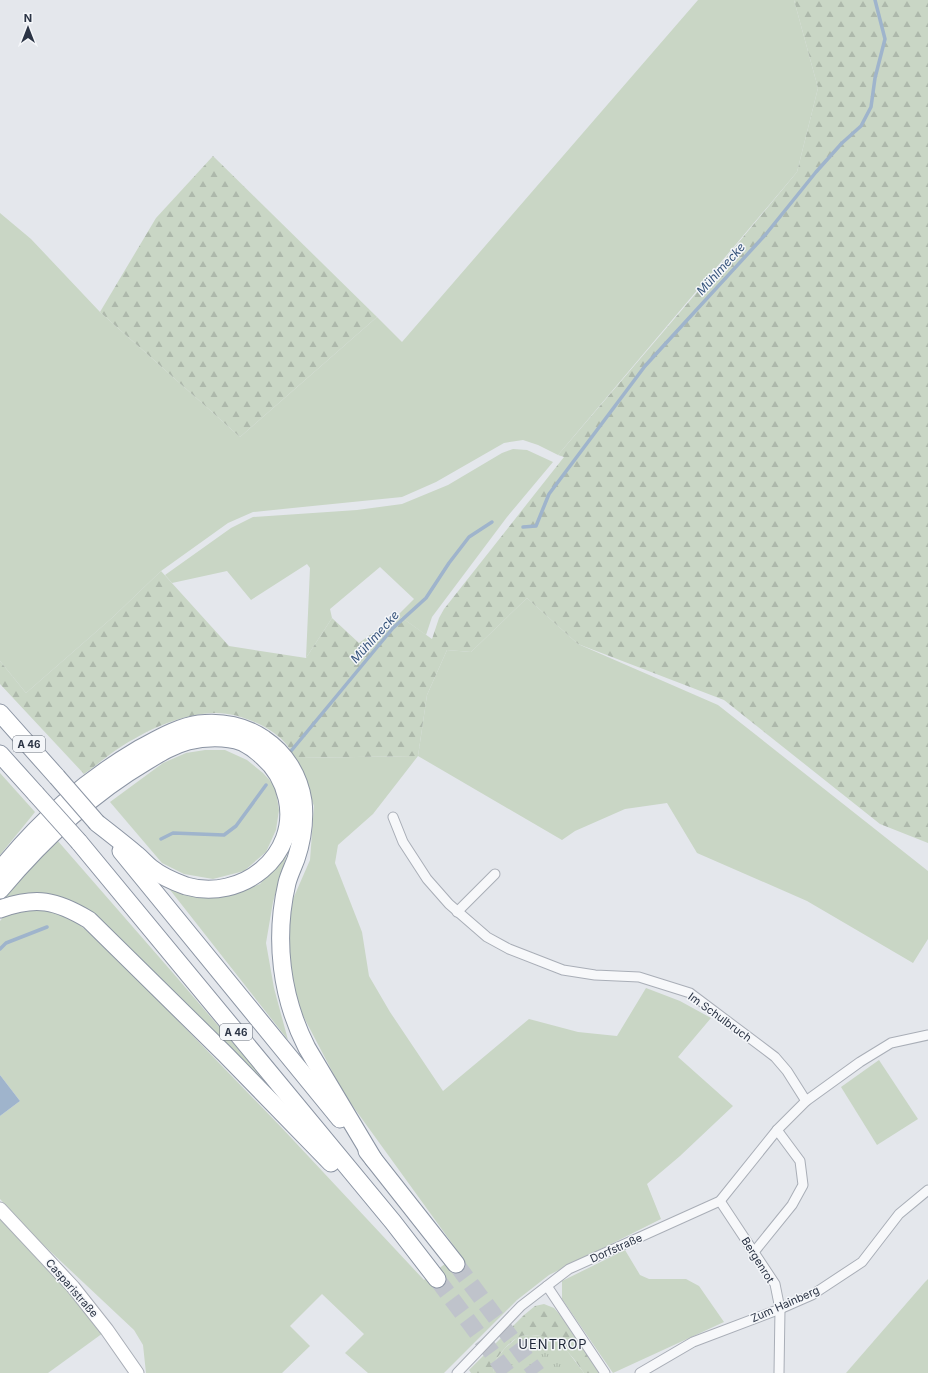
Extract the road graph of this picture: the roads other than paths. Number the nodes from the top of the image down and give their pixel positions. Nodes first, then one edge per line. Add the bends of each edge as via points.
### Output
1 (0, 713) edge
2 (0, 754) edge
3 (394, 817) dead end
4 (97, 823) junction
5 (0, 870) edge
6 (496, 874) dead end
7 (0, 890) edge
8 (0, 909) edge
9 (457, 912) junction
10 (928, 1035) edge
11 (806, 1101) junction
12 (777, 1130) junction
13 (374, 1160) junction
14 (928, 1190) edge
15 (720, 1201) junction
16 (0, 1209) edge
17 (393, 1222) junction
18 (754, 1252) junction
19 (456, 1264) tunnel mouth
20 (437, 1278) tunnel mouth
21 (547, 1286) junction
22 (780, 1309) junction
23 (137, 1373) edge
24 (457, 1373) edge
25 (605, 1373) edge
26 (640, 1373) edge
27 (779, 1373) edge

1 - 4 highway, A 46, bridge
2 - 17 highway, A 46, bridge via 79,842
3 - 9 street, Im Schulbruch via 403,842 427,879
4 - 7 highway via 152,869 163,875 186,886 218,889 249,879 263,870 274,858 287,828 288,801 275,769 251,747 221,738 188,741 129,771 82,807 49,836
4 - 13 highway, A 46
5 - 13 highway via 22,844 75,793 127,756 181,728 199,724 231,725 260,736 272,744 289,763 300,786 304,816 301,839 285,895 281,932 282,965 288,1002 307,1048
6 - 9 street
8 - 17 highway via 31,901 46,902 74,911 89,920
9 - 11 street, Im Schulbruch via 487,937 509,949 563,970 594,975 639,977 690,993 775,1058 787,1071
10 - 11 street, Dorfstraße via 891,1043
11 - 12 street, Dorfstraße
12 - 15 street, Dorfstraße
12 - 18 street via 800,1161 803,1185 792,1205
13 - 19 highway, A 46
14 - 22 street, Zum Hainberg via 899,1214 862,1262 812,1295
15 - 18 street, Bergenrot
15 - 21 street, Dorfstraße via 569,1269
16 - 23 main road, Casparistraße via 73,1287
17 - 20 highway, A 46
18 - 22 street, Bergenrot via 774,1284
21 - 24 street, Dorfstraße via 521,1306
21 - 25 street
22 - 26 street, Zum Hainberg via 694,1342
22 - 27 street, Bergenrot

